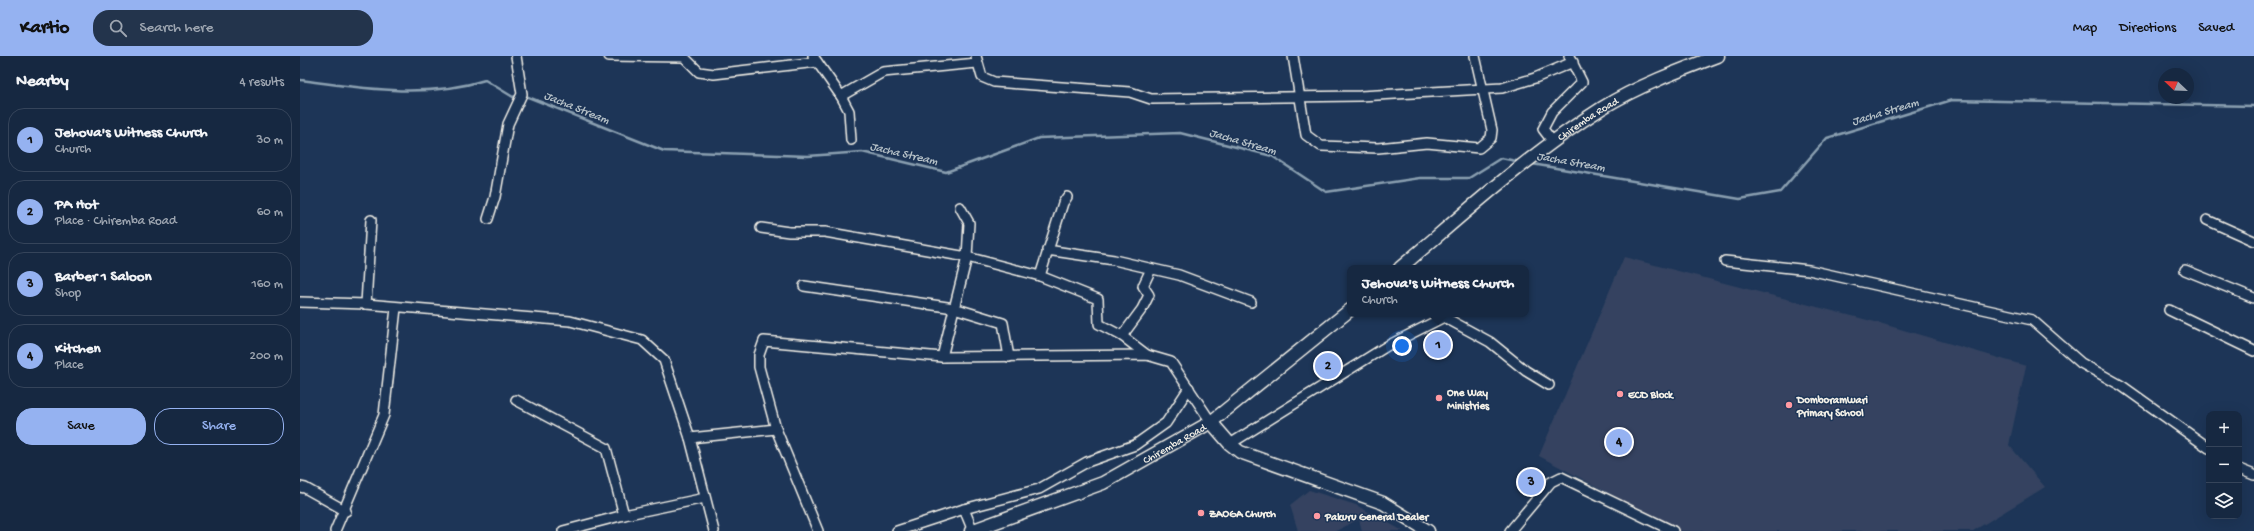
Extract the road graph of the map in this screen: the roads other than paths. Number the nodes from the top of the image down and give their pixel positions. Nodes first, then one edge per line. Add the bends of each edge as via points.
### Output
1 (516, 56) edge
2 (609, 56) edge
3 (1293, 56) edge
4 (1475, 56) edge
5 (1718, 56) edge
6 (815, 59) edge
7 (1571, 59) edge
8 (976, 60) edge
9 (1482, 89) junction
10 (1299, 95) junction
11 (841, 96) junction
12 (851, 140) dead end
13 (1552, 142) junction
14 (1067, 197) dead end
15 (960, 207) dead end
16 (488, 219) dead end
17 (371, 220) dead end
18 (2207, 220) dead end
19 (761, 228) dead end
20 (2254, 241) edge
21 (1047, 250) junction
22 (966, 257) junction
23 (1724, 261) dead end
24 (1404, 265) edge
25 (1152, 269) junction
26 (2185, 270) dead end
27 (1040, 276) junction
28 (804, 286) dead end
29 (2254, 298) edge
30 (300, 302) edge
31 (1251, 302) dead end
32 (366, 304) junction
33 (396, 308) junction
34 (954, 308) junction
35 (2169, 310) dead end
36 (1347, 312) edge
37 (1122, 336) junction
38 (2254, 351) edge
39 (1147, 356) junction
40 (942, 357) junction
41 (1009, 357) junction
42 (1549, 385) dead end
43 (1188, 388) junction
44 (516, 400) dead end
45 (1211, 422) junction
46 (776, 429) junction
47 (690, 438) junction
48 (1230, 444) junction
49 (2208, 447) edge
50 (2242, 470) edge
51 (2254, 475) edge
52 (300, 487) edge
53 (705, 498) junction
54 (964, 509) junction
55 (346, 510) junction
56 (624, 515) junction
57 (335, 531) edge
58 (563, 531) edge
59 (714, 531) edge
60 (818, 531) edge
61 (897, 531) edge
62 (972, 531) edge
63 (1428, 531) edge
64 (1510, 531) edge
65 (1673, 531) edge

1 - 16 street via 522,94 508,124 496,191
2 - 6 street via 684,57 699,72 714,74
3 - 10 street
4 - 9 street
5 - 13 main road, Chiremba Road via 1632,92 1602,108
6 - 11 street
7 - 9 street via 1535,78 1502,88
7 - 13 street via 1582,82 1552,112 1543,129
8 - 10 street via 982,77 994,82 1130,92 1151,99
8 - 11 street via 883,72
9 - 10 street via 1360,96
9 - 10 street via 1492,130 1491,138 1479,148 1427,142 1378,148 1321,146 1306,135
11 - 12 street via 849,111
13 - 24 main road, Chiremba Road
14 - 21 street
15 - 22 street via 969,223
17 - 32 street
18 - 20 street
19 - 22 street via 789,232 825,232
21 - 25 street via 1114,260
21 - 27 street
22 - 27 street
22 - 34 street
23 - 49 street via 1809,270 2032,320 2081,363 2122,386
25 - 31 street via 1191,278
25 - 37 street via 1143,286 1149,295
26 - 29 street
27 - 37 street via 1098,299 1099,324
28 - 34 street
30 - 32 street
32 - 33 street
33 - 47 street via 570,321 642,340 664,360
33 - 55 street via 384,415
34 - 40 street
34 - 41 street via 1003,323
35 - 38 street
36 - 45 main road, Chiremba Road
37 - 39 street
39 - 41 street
39 - 43 street via 1171,362
40 - 41 street
40 - 46 street via 764,341 759,355 759,367
42 - 48 street via 1526,371 1490,342 1444,317 1387,346
43 - 45 street
43 - 54 street via 1166,423 1135,445 1087,462 1039,489
44 - 56 street via 606,448
45 - 48 main road
45 - 62 main road, Chiremba Road via 1103,483
46 - 47 street
46 - 60 street
47 - 53 street
48 - 63 main road via 1240,452 1383,503
50 - 51 street
52 - 55 street
53 - 56 street
53 - 59 street
54 - 61 street
54 - 62 street
55 - 57 street
56 - 58 street
64 - 65 street via 1551,482 1561,477

